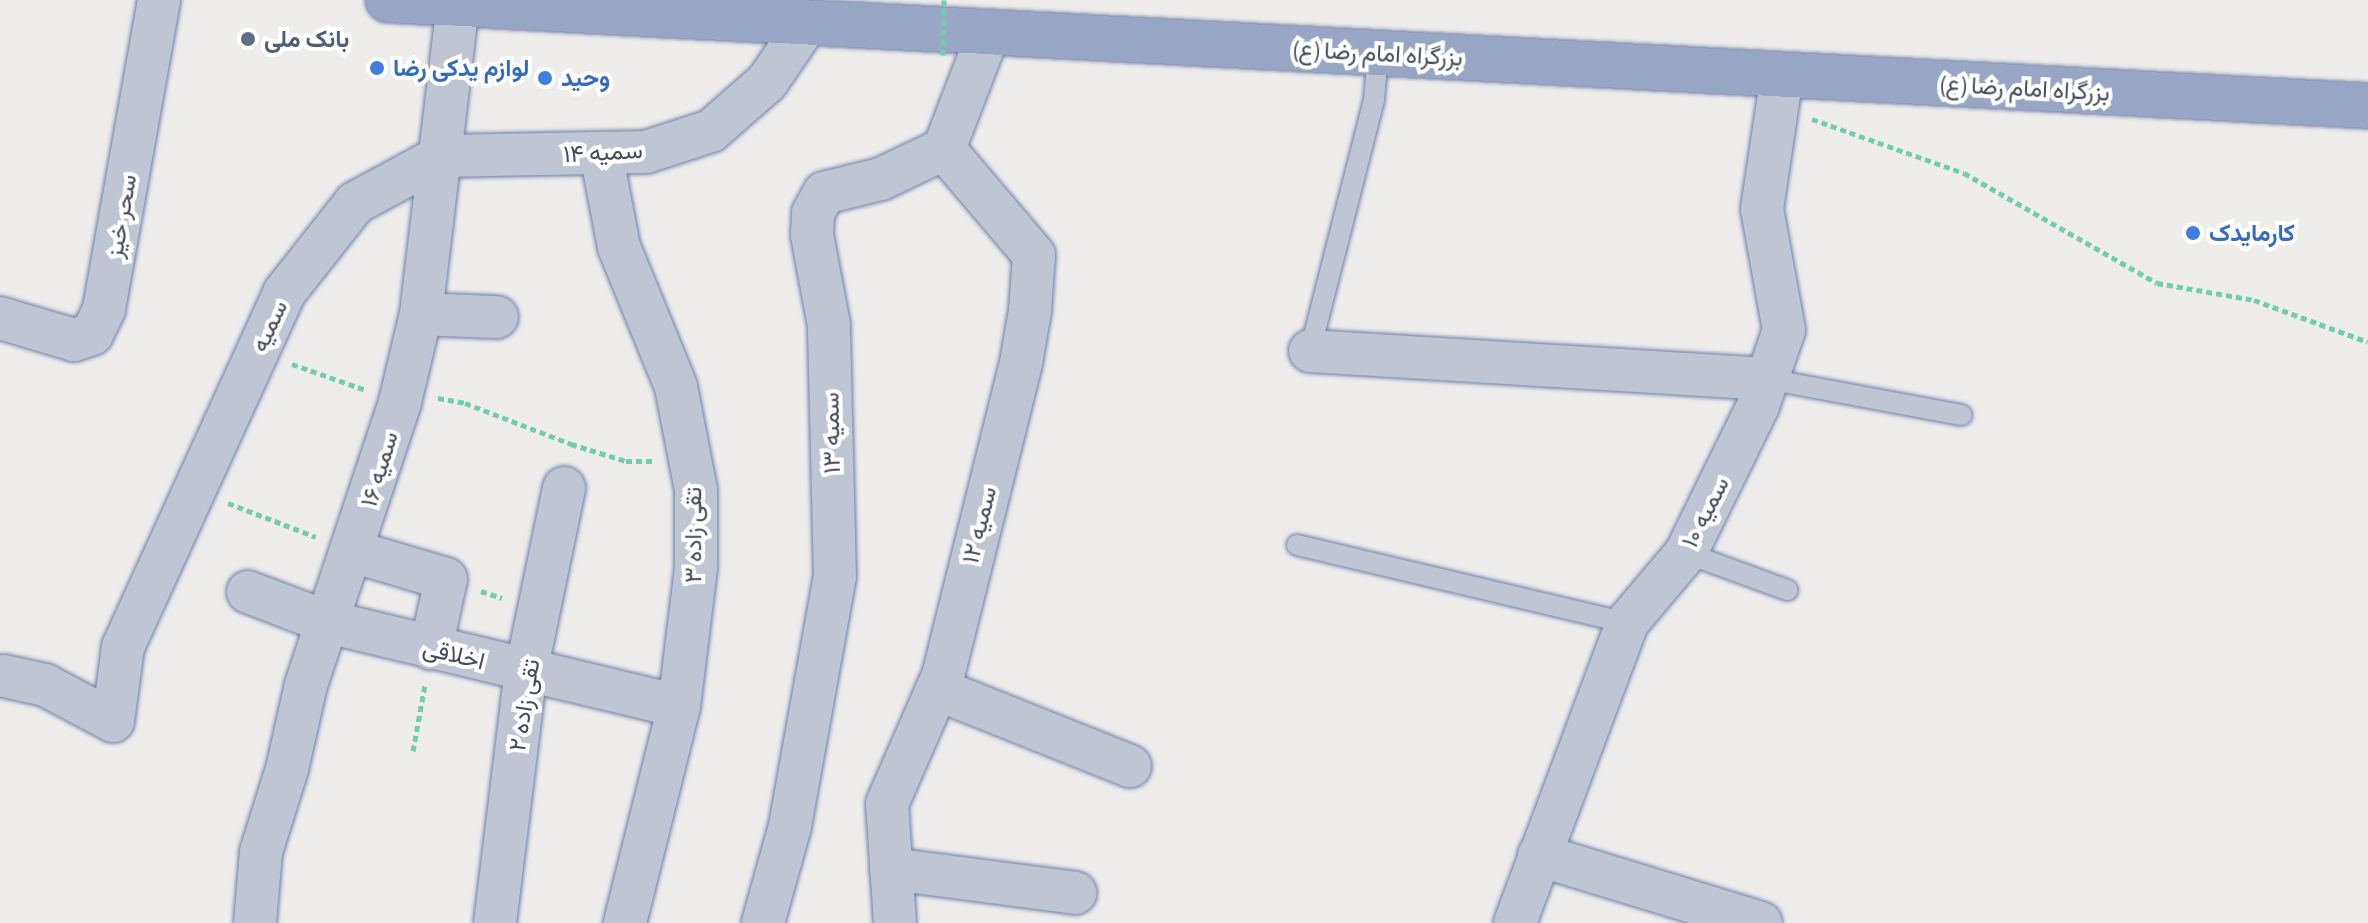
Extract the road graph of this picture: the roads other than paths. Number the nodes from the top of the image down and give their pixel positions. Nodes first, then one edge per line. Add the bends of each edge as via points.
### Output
1 (159, 0) edge
2 (388, 0) edge
3 (510, 3) edge
4 (458, 4) junction
5 (808, 22) junction
6 (989, 32) junction
7 (1378, 53) junction
8 (1780, 89) junction
9 (2368, 106) edge
10 (944, 149) junction
11 (601, 153) junction
12 (442, 156) junction
13 (421, 314) junction
14 (497, 317) dead end
15 (0, 318) edge
16 (1310, 351) joint
17 (1767, 379) junction
18 (1962, 415) dead end
19 (564, 488) dead end
20 (1297, 545) dead end
21 (352, 551) junction
22 (1686, 553) junction
23 (1787, 590) dead end
24 (248, 592) dead end
25 (324, 621) junction
26 (1627, 623) junction
27 (431, 648) junction
28 (526, 672) junction
29 (4, 676) dead end
30 (937, 689) junction
31 (679, 706) junction
32 (1130, 766) dead end
33 (1539, 855) junction
34 (891, 869) junction
35 (1075, 893) dead end
36 (255, 923) edge
37 (495, 923) edge
38 (625, 923) edge
39 (763, 923) edge
40 (895, 923) edge
41 (1515, 923) edge
42 (1761, 923) edge

1 - 15 street, سحر خیز via 104,309 92,334 74,340
2 - 4 highway, بزرگراه امام رضا (ع)
3 - 4 highway, بزرگراه امام رضا (ع)
3 - 5 highway, بزرگراه امام رضا (ع)
4 - 12 street, سمیه ۱۶
5 - 6 highway, بزرگراه امام رضا (ع)
5 - 11 street, سمیه ۱۴ via 767,82 711,131 646,152
6 - 7 highway, بزرگراه امام رضا (ع)
6 - 10 street
7 - 8 highway, بزرگراه امام رضا (ع)
7 - 16 lane via 1374,100
8 - 9 highway, بزرگراه امام رضا (ع)
8 - 17 street, سمیه ۱۰ via 1762,209 1784,330
10 - 30 street, سمیه ۱۲ via 1034,255 1021,363
10 - 39 street, سمیه ۱۳ via 881,179 824,193 813,213 812,235 829,325 835,577 790,826
11 - 12 street, سمیه ۱۴
11 - 31 street, تقی زاده ۳ via 619,247 676,387 696,490 696,568
12 - 13 street, سمیه ۱۶
12 - 29 street, سمیه via 355,203 284,293 123,647 113,721 45,685
13 - 14 street
13 - 21 street, سمیه ۱۶
16 - 17 street
17 - 18 lane
17 - 22 street, سمیه ۱۰
19 - 28 street, تقی زاده ۲
20 - 26 lane
21 - 25 street, سمیه ۱۶
21 - 27 street via 446,579
22 - 23 lane
22 - 26 street, سمیه ۱۰
24 - 25 street, اخلاقی
25 - 27 street, اخلاقی
25 - 36 street, سمیه ۱۶ via 261,852
26 - 33 street, سمیه ۱۰
27 - 28 street, اخلاقی
28 - 31 street, اخلاقی
28 - 37 street, تقی زاده ۲
30 - 32 street
30 - 34 street, سمیه ۱۲ via 887,804
31 - 38 street, تقی زاده ۳
33 - 41 street, سمیه ۱۰
33 - 42 street
34 - 35 street
34 - 40 street, سمیه ۱۲

